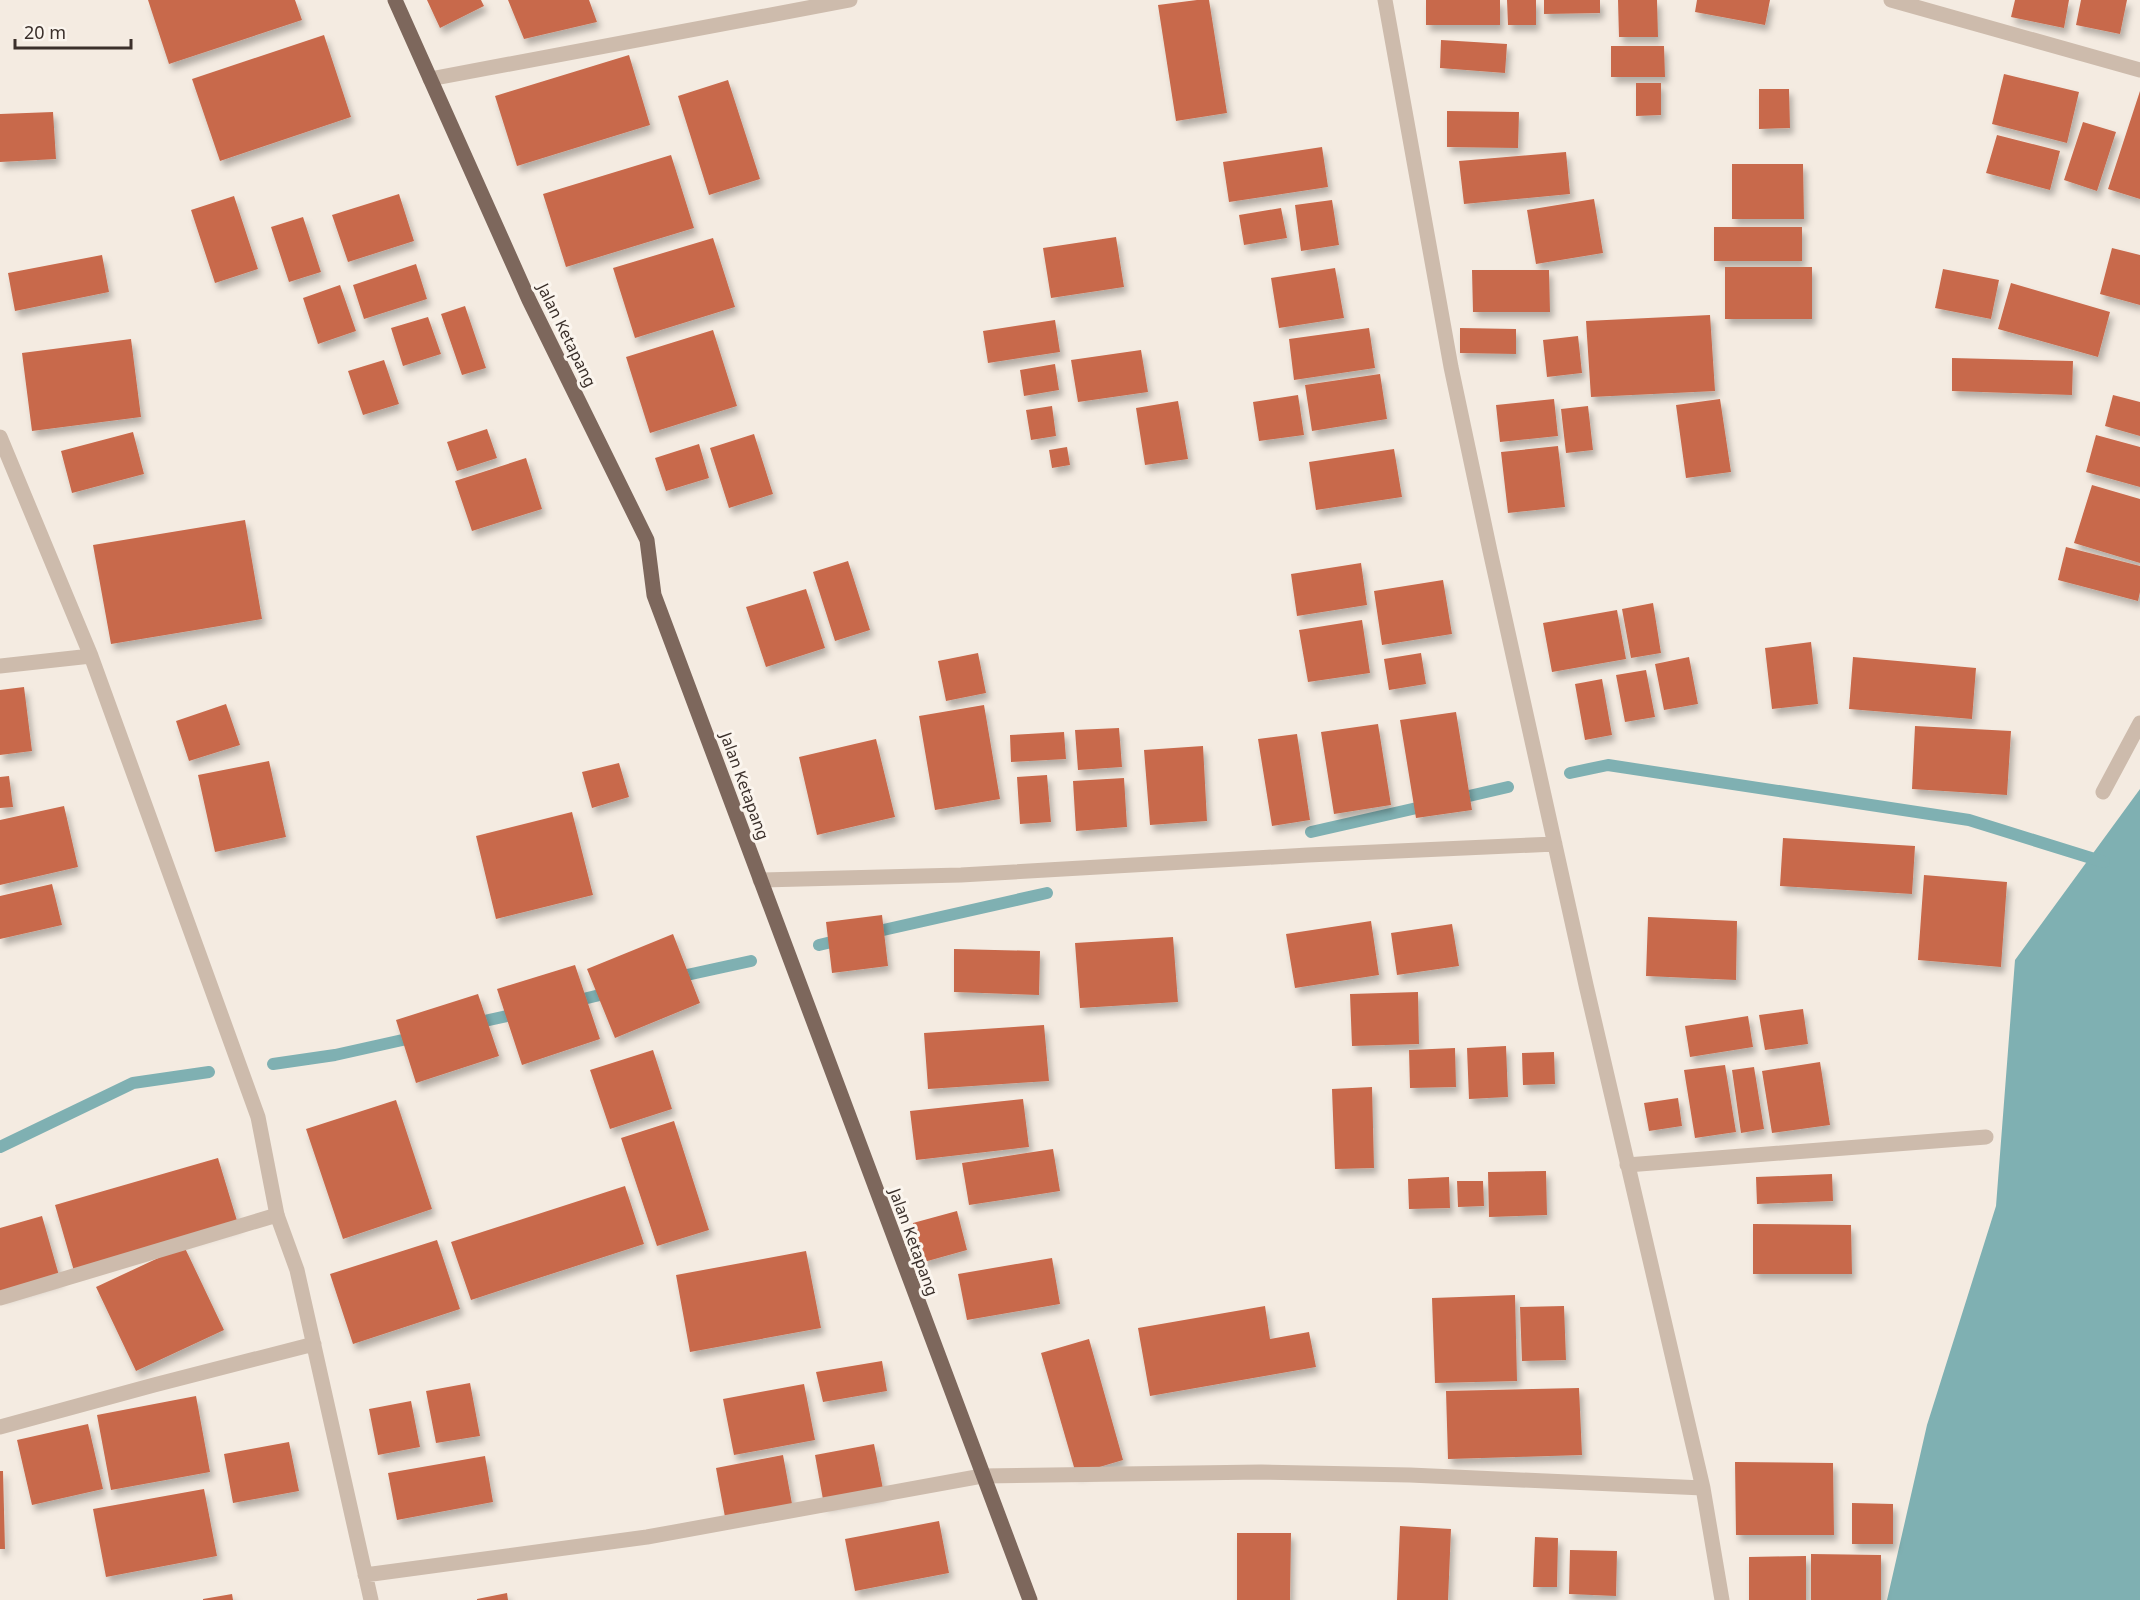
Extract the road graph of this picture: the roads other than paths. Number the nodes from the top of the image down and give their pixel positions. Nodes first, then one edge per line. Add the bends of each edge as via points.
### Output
1 (395, 0) edge
2 (850, 0) edge
3 (1385, 0) edge
4 (1892, 0) edge
5 (2140, 70) edge
6 (430, 79) junction
7 (0, 437) edge
8 (91, 656) junction
9 (0, 666) edge
10 (2140, 723) edge
11 (2103, 792) dead end
12 (1555, 844) junction
13 (760, 880) junction
14 (1986, 1137) dead end
15 (1627, 1165) junction
16 (277, 1215) junction
17 (0, 1298) edge
18 (314, 1344) junction
19 (0, 1427) edge
20 (982, 1476) junction
21 (1703, 1488) junction
22 (365, 1575) junction
23 (371, 1600) edge
24 (1030, 1600) edge
25 (1722, 1600) edge

1 - 6 main road, Jalan Ketapang
2 - 6 street
3 - 12 street via 1451,368
4 - 5 street
6 - 13 main road, Jalan Ketapang via 529,300 647,540 654,595
7 - 8 street
8 - 9 street
8 - 16 street via 258,1117
10 - 11 street
12 - 13 street via 961,875
12 - 15 street
13 - 20 main road, Jalan Ketapang
14 - 15 street
15 - 21 street
16 - 17 street
16 - 18 street via 297,1270
18 - 19 street
18 - 22 street
20 - 21 street via 1261,1472
20 - 22 street via 647,1538
20 - 24 main road, Jalan Ketapang
21 - 25 street
22 - 23 street

